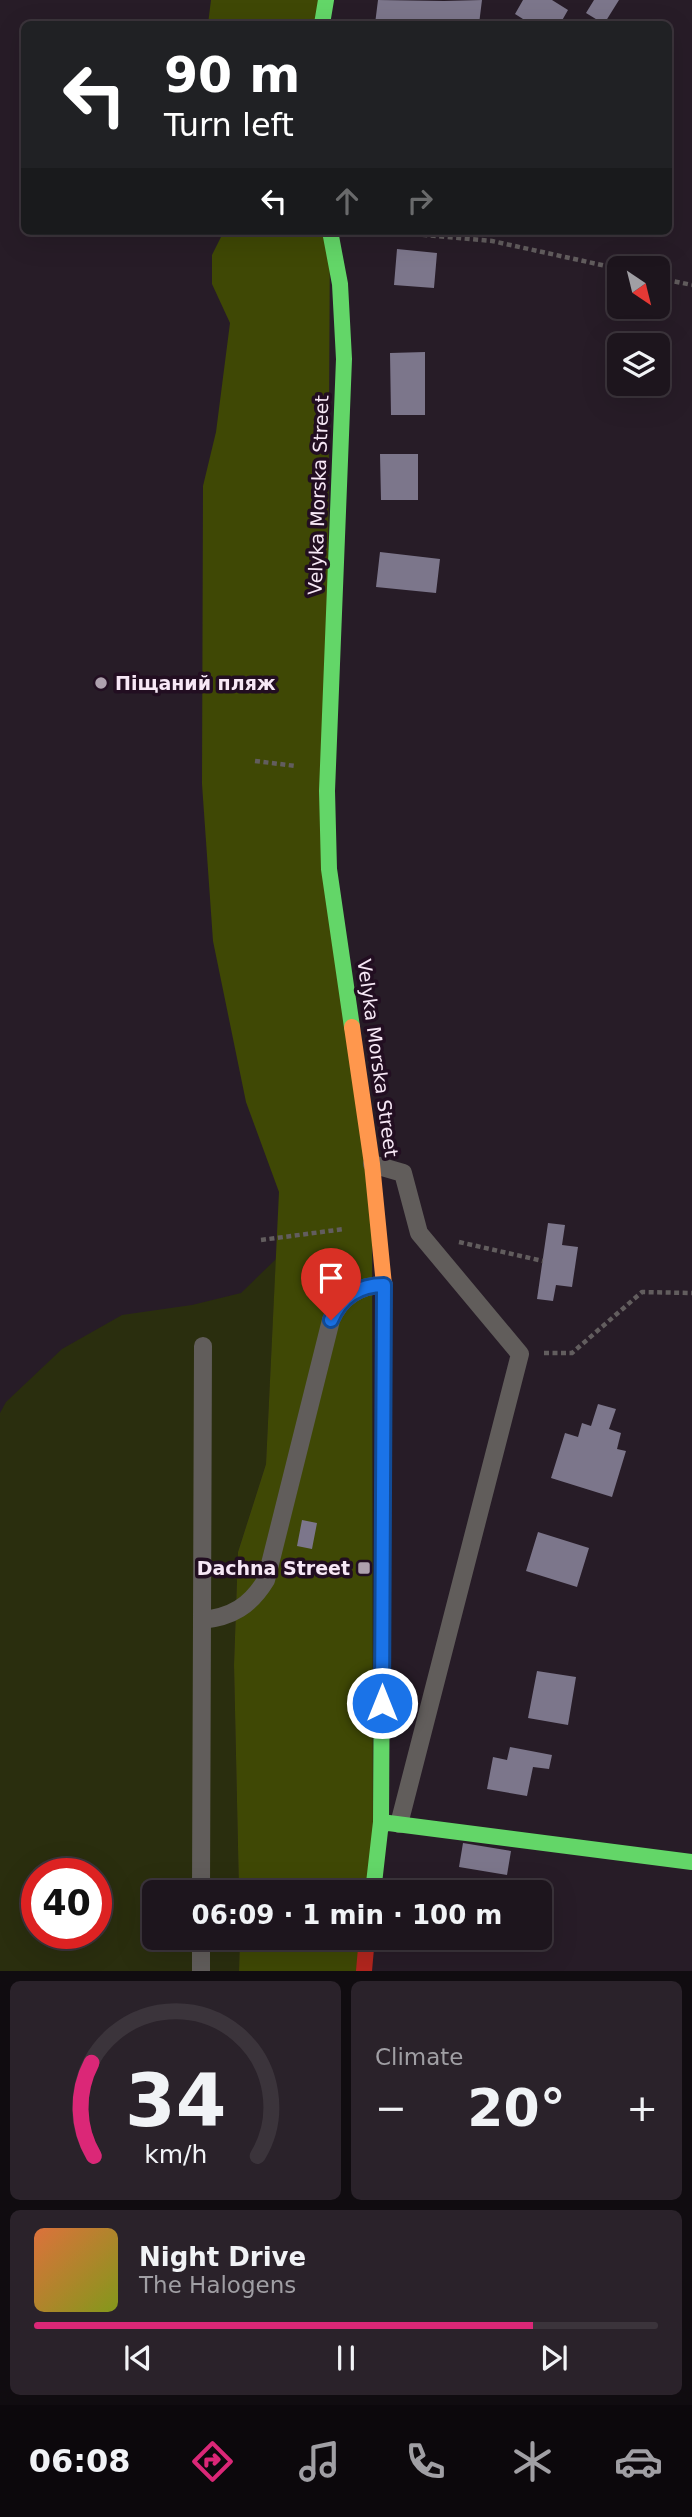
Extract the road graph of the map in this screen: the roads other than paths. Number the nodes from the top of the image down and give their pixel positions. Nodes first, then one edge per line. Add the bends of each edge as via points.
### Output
1 (326, 0) edge
2 (322, 21) edge
3 (331, 235) edge
4 (372, 1164) junction
5 (384, 1285) junction
6 (203, 1346) dead end
7 (202, 1620) junction
8 (381, 1822) junction
9 (399, 1824) junction
10 (692, 1862) edge
11 (201, 1880) edge
12 (374, 1880) edge
13 (201, 1950) edge
14 (366, 1950) edge
15 (201, 1971) edge
16 (364, 1971) edge

1 - 2 street
3 - 4 street, Velyka Morska Street via 340,284 344,359 327,791 329,869
4 - 5 street, Velyka Morska Street
4 - 9 lane via 402,1173 419,1233 520,1354
5 - 7 lane via 352,1293 335,1309 266,1580 233,1614
5 - 8 street, Velyka Morska Street
6 - 7 lane
7 - 11 lane
8 - 9 street
8 - 12 street, Velyka Morska Street
9 - 10 street
13 - 15 lane
14 - 16 street

